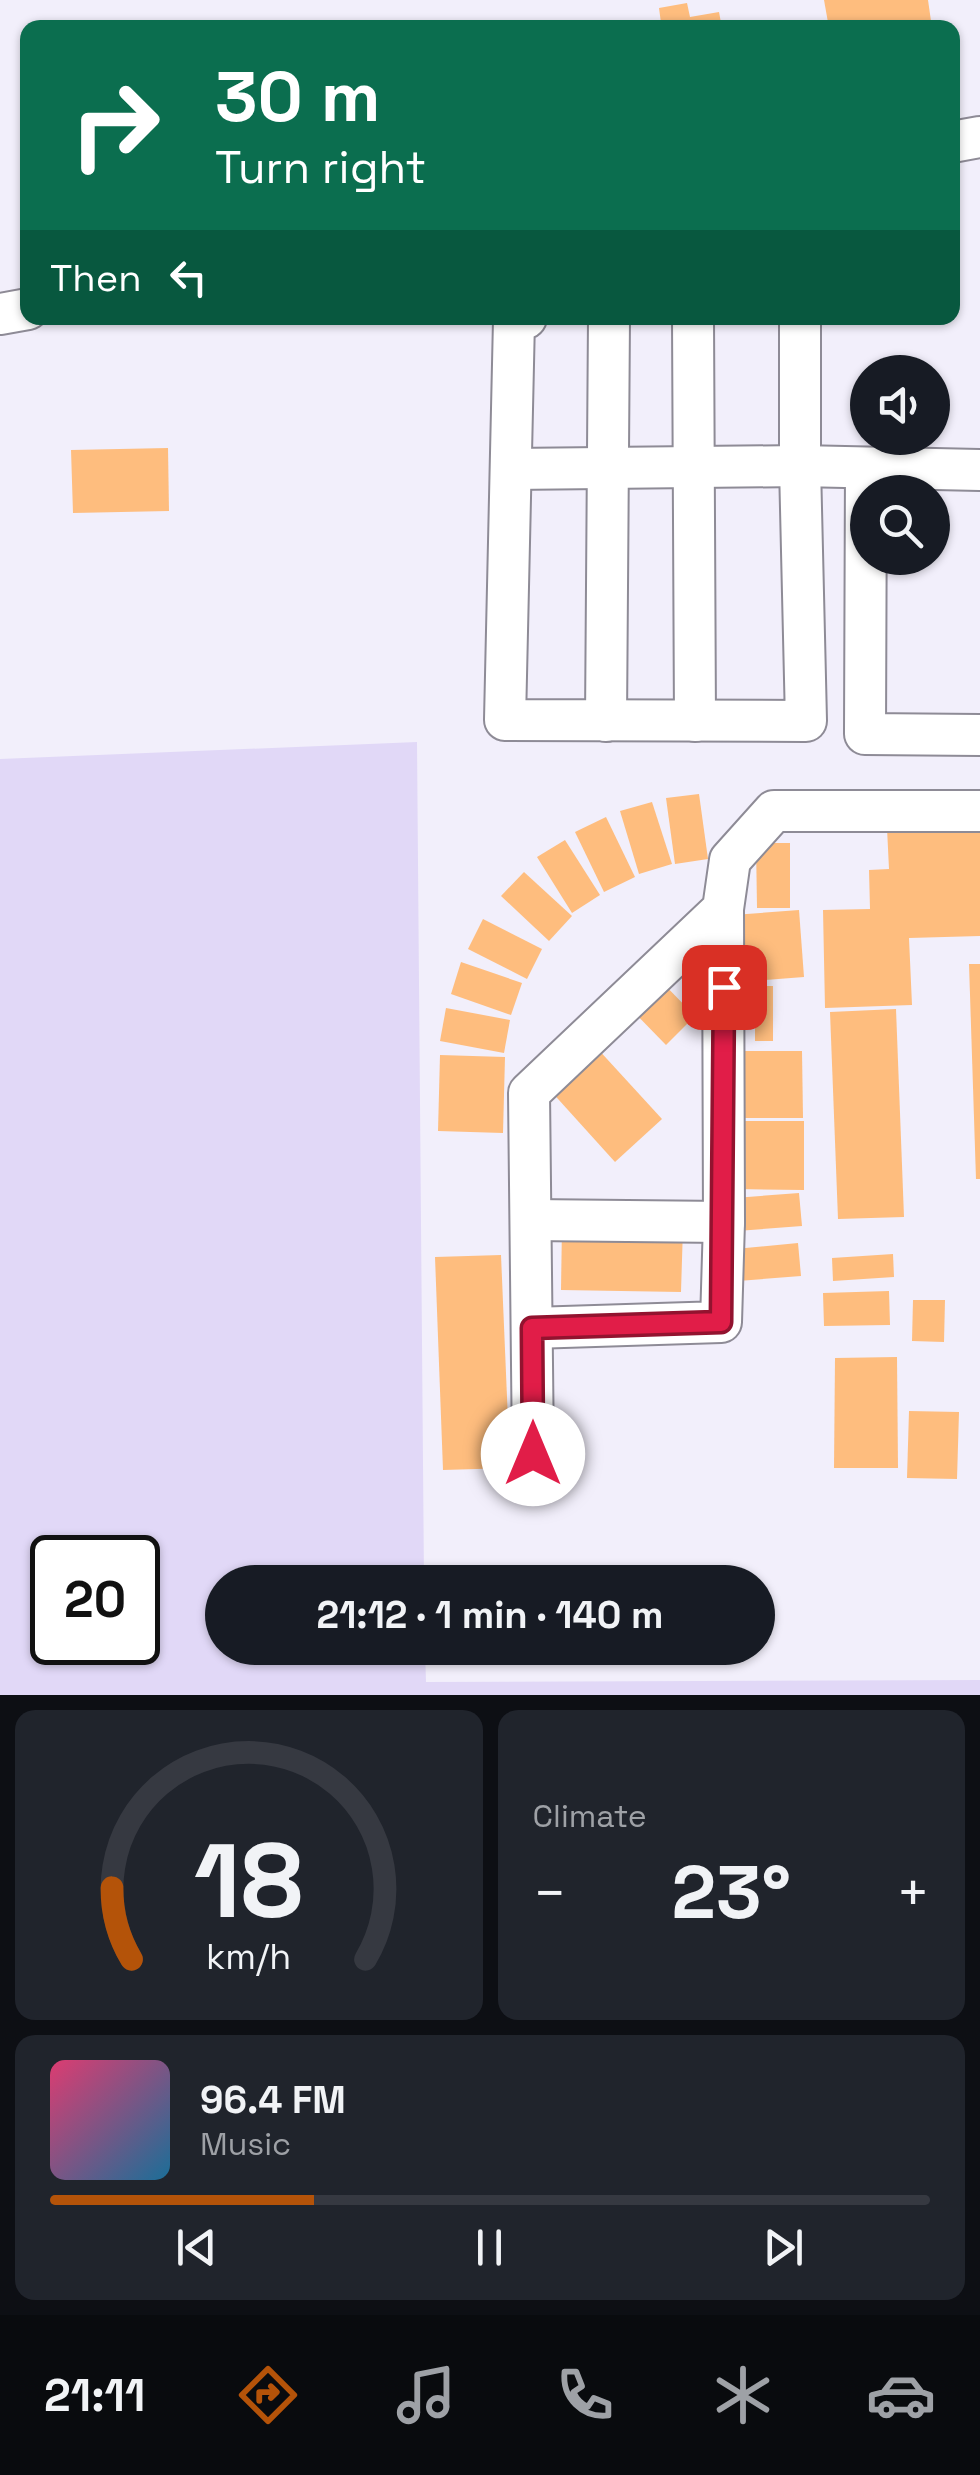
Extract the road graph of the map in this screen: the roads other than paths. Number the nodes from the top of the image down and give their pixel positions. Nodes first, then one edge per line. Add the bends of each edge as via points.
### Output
1 (514, 325) edge
2 (609, 325) edge
3 (693, 325) edge
4 (800, 325) edge
5 (800, 466) junction
6 (693, 467) junction
7 (607, 468) junction
8 (866, 468) junction
9 (511, 469) junction
10 (980, 470) edge
11 (606, 721) junction
12 (695, 721) junction
13 (980, 735) edge
14 (980, 811) edge
15 (724, 909) junction
16 (531, 1220) junction
17 (724, 1222) junction
18 (532, 1328) junction
19 (533, 1454) dead end

1 - 9 street
2 - 7 street
3 - 6 street
4 - 5 street
5 - 6 street
5 - 8 street
5 - 12 street via 806,721
6 - 7 street
6 - 12 street
7 - 9 street
7 - 11 street
8 - 10 street
8 - 13 street via 865,734
9 - 11 street via 505,720
11 - 12 street
14 - 15 street via 774,811 730,860
15 - 16 street via 529,1093
15 - 17 street
16 - 17 street
16 - 18 street
17 - 18 street via 721,1322
18 - 19 street

